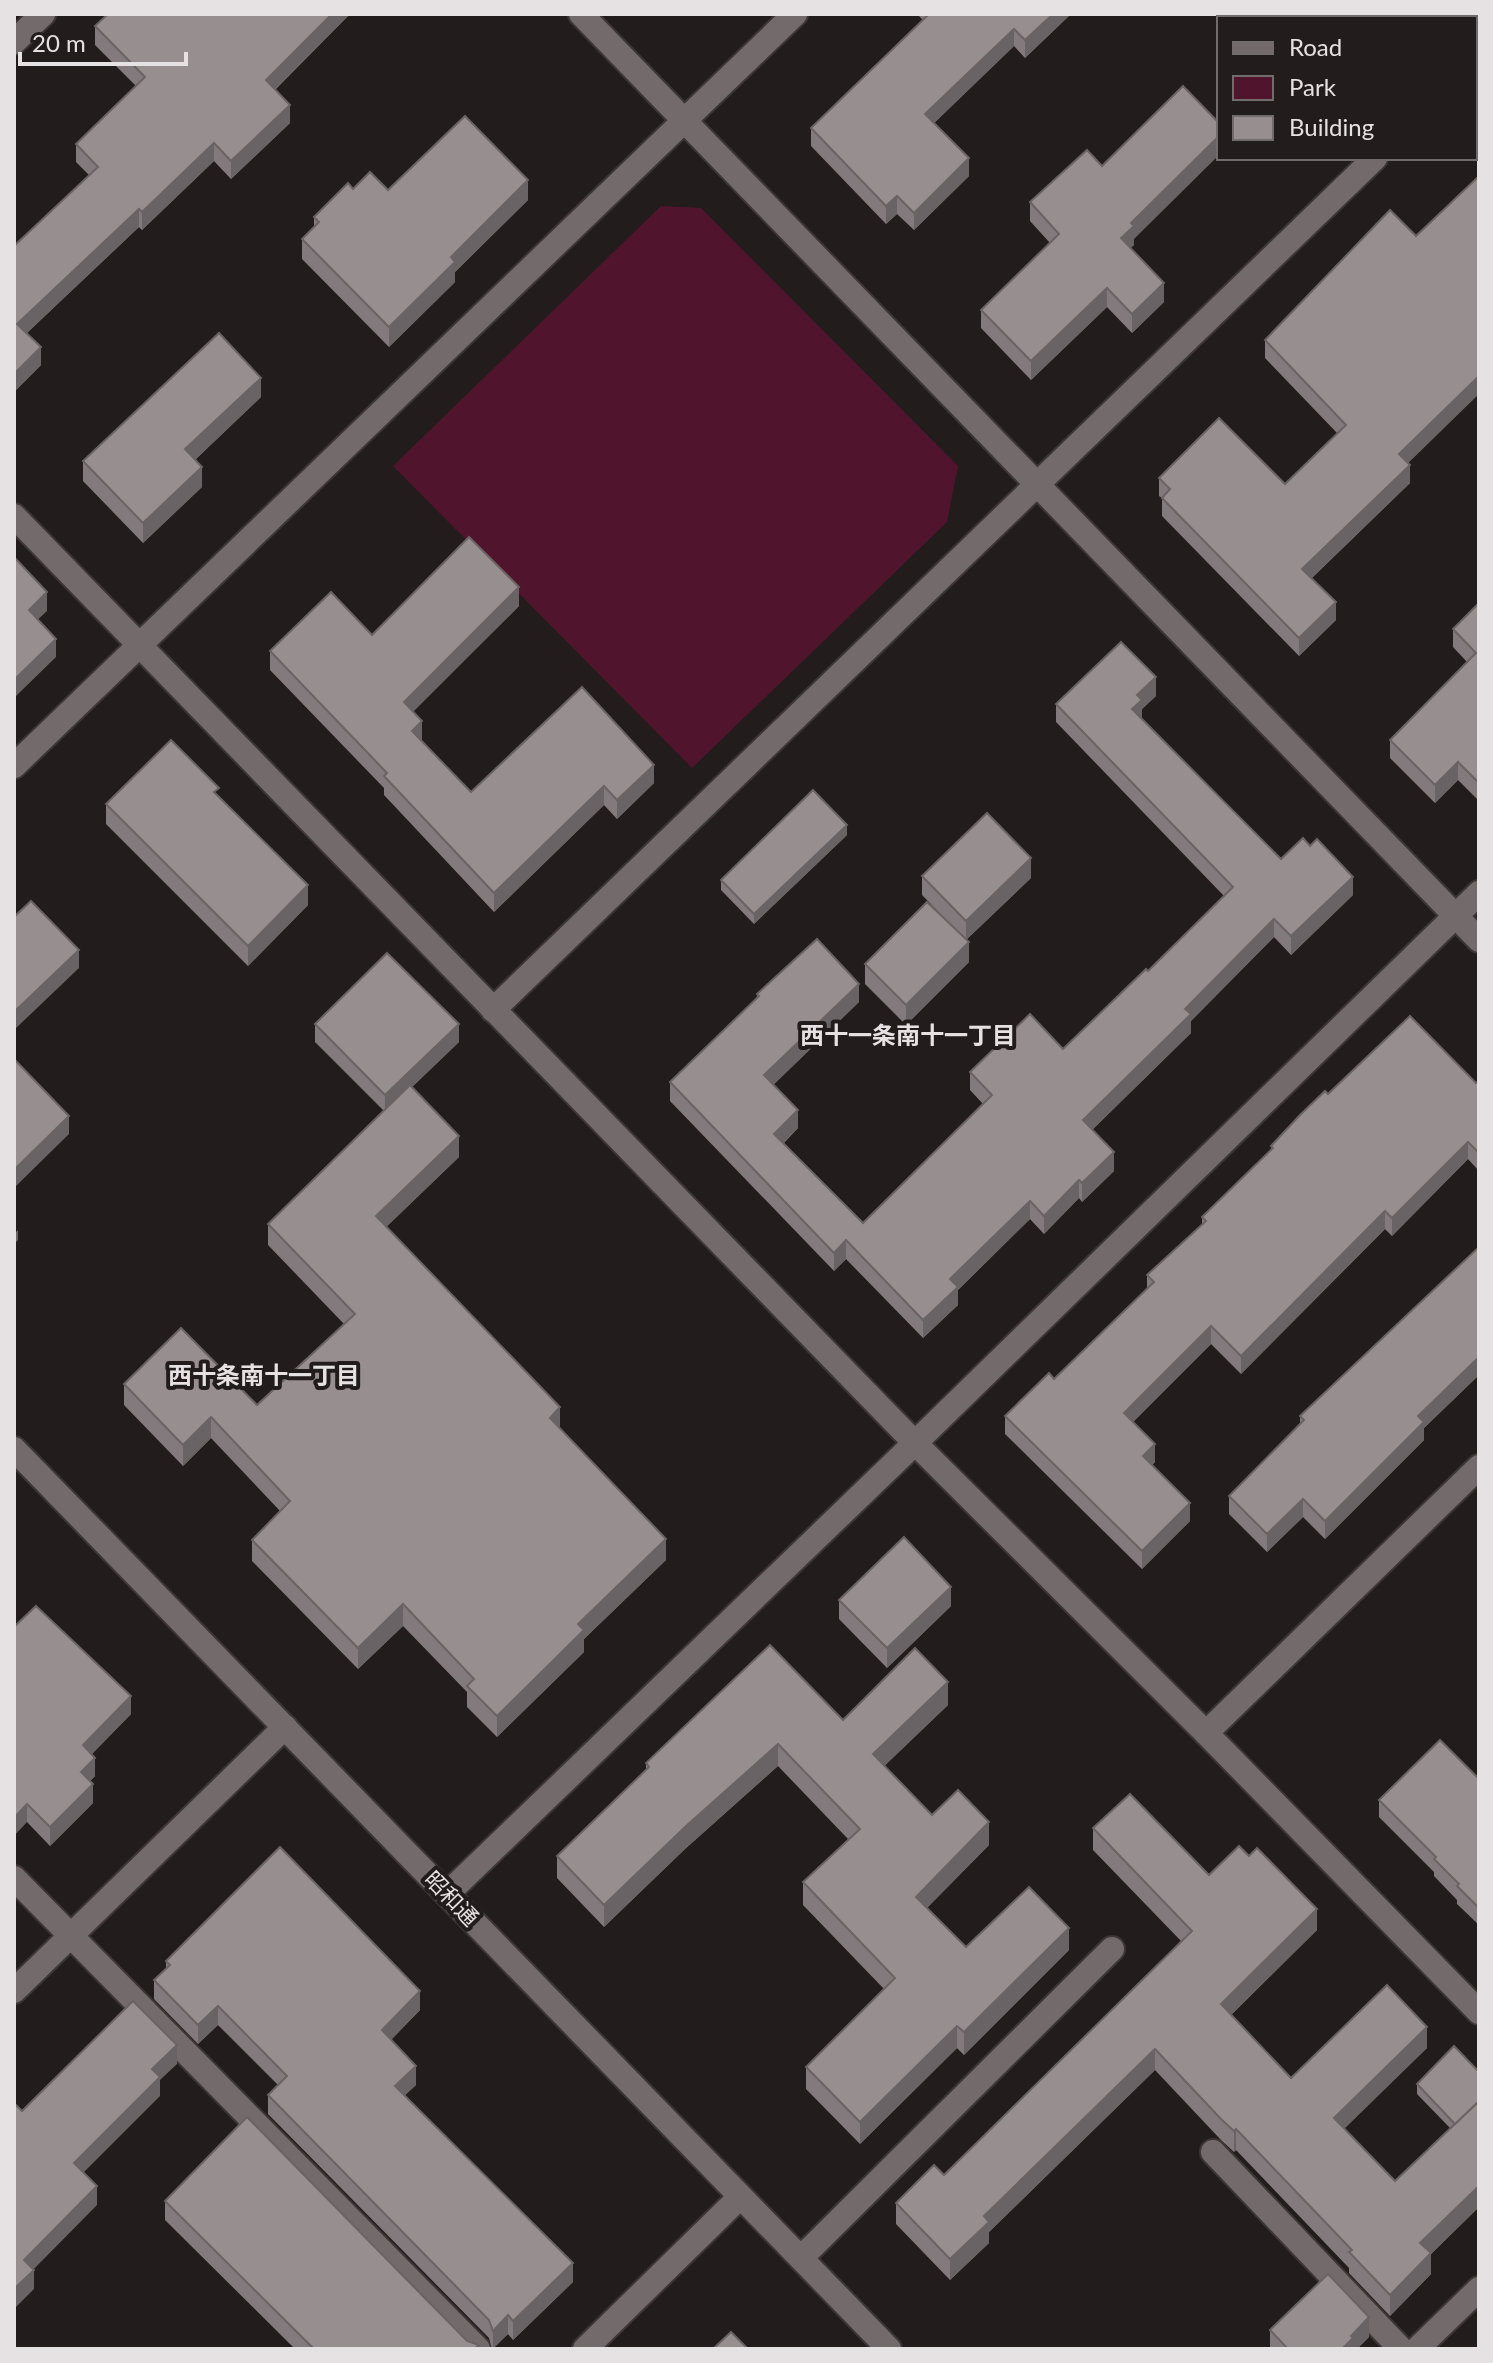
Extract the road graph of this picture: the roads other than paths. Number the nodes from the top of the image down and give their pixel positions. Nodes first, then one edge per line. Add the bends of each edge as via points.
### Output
1 (43, 14) edge
2 (581, 14) edge
3 (795, 14) edge
4 (14, 42) edge
5 (685, 119) junction
6 (1373, 160) edge
7 (1038, 483) junction
8 (14, 516) edge
9 (138, 646) junction
10 (14, 766) edge
11 (1479, 893) edge
12 (1455, 916) junction
13 (1479, 940) edge
14 (493, 1010) junction
15 (915, 1443) junction
16 (14, 1449) edge
17 (1479, 1467) edge
18 (285, 1727) junction
19 (1206, 1733) junction
20 (14, 1878) edge
21 (447, 1894) junction
22 (70, 1936) junction
23 (1112, 1949) dead end
24 (14, 1991) edge
25 (1479, 2012) edge
26 (1213, 2152) dead end
27 (740, 2197) junction
28 (801, 2258) junction
29 (1479, 2289) edge
30 (478, 2349) edge
31 (585, 2349) edge
32 (889, 2349) edge
33 (1401, 2349) edge
34 (1417, 2349) edge

1 - 4 street
2 - 5 street
3 - 5 street
5 - 7 street
5 - 9 street
6 - 7 street
7 - 12 street
7 - 14 street
8 - 9 street
9 - 10 street
9 - 14 street
11 - 12 street
12 - 13 street
12 - 15 street
14 - 15 street
15 - 19 street
15 - 21 street
16 - 18 street, 昭和通
17 - 19 street
18 - 21 street, 昭和通
18 - 22 street
19 - 25 street
20 - 22 street
21 - 27 street, 昭和通
22 - 24 street
22 - 30 street
23 - 28 street
26 - 33 street
27 - 28 street, 昭和通
27 - 31 street
28 - 32 street, 昭和通
29 - 34 street

